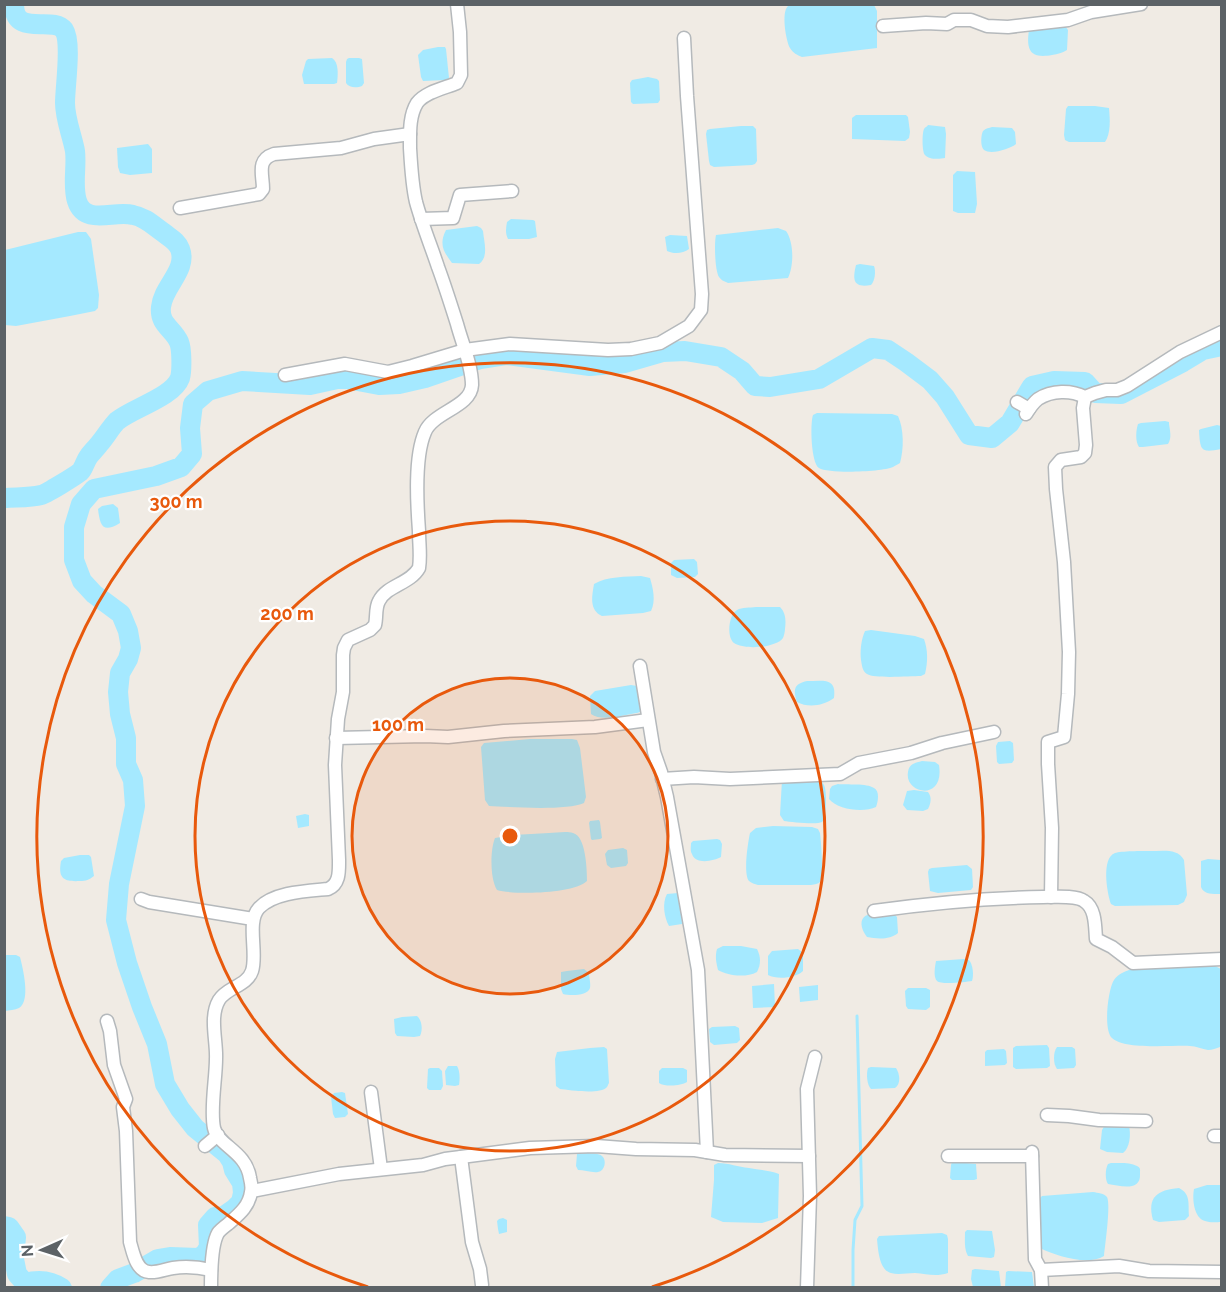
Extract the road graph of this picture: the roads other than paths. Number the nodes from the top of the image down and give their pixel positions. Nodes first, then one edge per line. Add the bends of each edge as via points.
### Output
1 (457, 4) edge
2 (1141, 4) edge
3 (883, 26) dead end
4 (684, 38) dead end
5 (410, 134) junction
6 (512, 191) dead end
7 (180, 208) dead end
8 (421, 219) junction
9 (1221, 332) edge
10 (465, 353) junction
11 (285, 375) dead end
12 (1085, 397) junction
13 (1025, 408) dead end
14 (640, 666) dead end
15 (648, 720) junction
16 (994, 732) dead end
17 (336, 738) junction
18 (663, 779) junction
19 (1051, 897) junction
20 (141, 898) dead end
21 (874, 911) dead end
22 (253, 919) junction
23 (1221, 959) edge
24 (107, 1021) dead end
25 (815, 1057) dead end
26 (371, 1092) dead end
27 (1047, 1115) dead end
28 (1146, 1121) dead end
29 (707, 1152) junction
30 (461, 1156) junction
31 (808, 1156) junction
32 (948, 1156) dead end
33 (381, 1169) junction
34 (252, 1191) junction
35 (211, 1270) junction
36 (1041, 1270) junction
37 (1221, 1272) edge
38 (482, 1285) dead end
39 (211, 1287) edge
40 (807, 1287) edge
41 (1042, 1287) edge

1 - 5 street via 461,75 457,83 418,102
2 - 3 street via 1068,20 1008,27 971,20
4 - 10 street via 701,310 689,326 660,343 631,349 510,344
5 - 7 street via 341,148 274,154 263,160 263,189 259,194
5 - 8 street
6 - 8 street via 460,195 453,218
8 - 10 street
9 - 12 street via 1180,352 1171,365 1117,390
10 - 11 street via 388,372 345,364
10 - 17 street via 471,391 428,425 422,441 418,473 419,568 380,599 373,628 346,643
12 - 13 street via 1066,392 1047,395
12 - 19 street via 1085,453 1061,460 1055,467 1069,652 1064,737 1048,742
14 - 15 street
15 - 17 street via 448,737
15 - 18 street
16 - 18 street via 859,763 840,774
17 - 22 street via 336,883 328,889 298,892 269,901
18 - 29 street via 698,970
19 - 21 street via 980,899
19 - 23 street via 1087,902 1094,917 1096,939 1133,963
20 - 22 street via 149,903
22 - 34 street via 252,972 222,995 215,1008 212,1140 240,1156 249,1172
24 - 35 street via 114,1065 126,1099 123,1107 130,1242 134,1255 141,1268 149,1272 180,1267
25 - 31 street via 807,1089
26 - 33 street
27 - 28 street
29 - 30 street via 596,1146
29 - 31 street
30 - 33 street via 423,1166
30 - 38 street
31 - 40 street
32 - 36 street via 1032,1154 1035,1259
33 - 34 street
34 - 35 street via 245,1209 218,1232
35 - 39 street
36 - 37 street via 1119,1266 1149,1271
36 - 41 street

